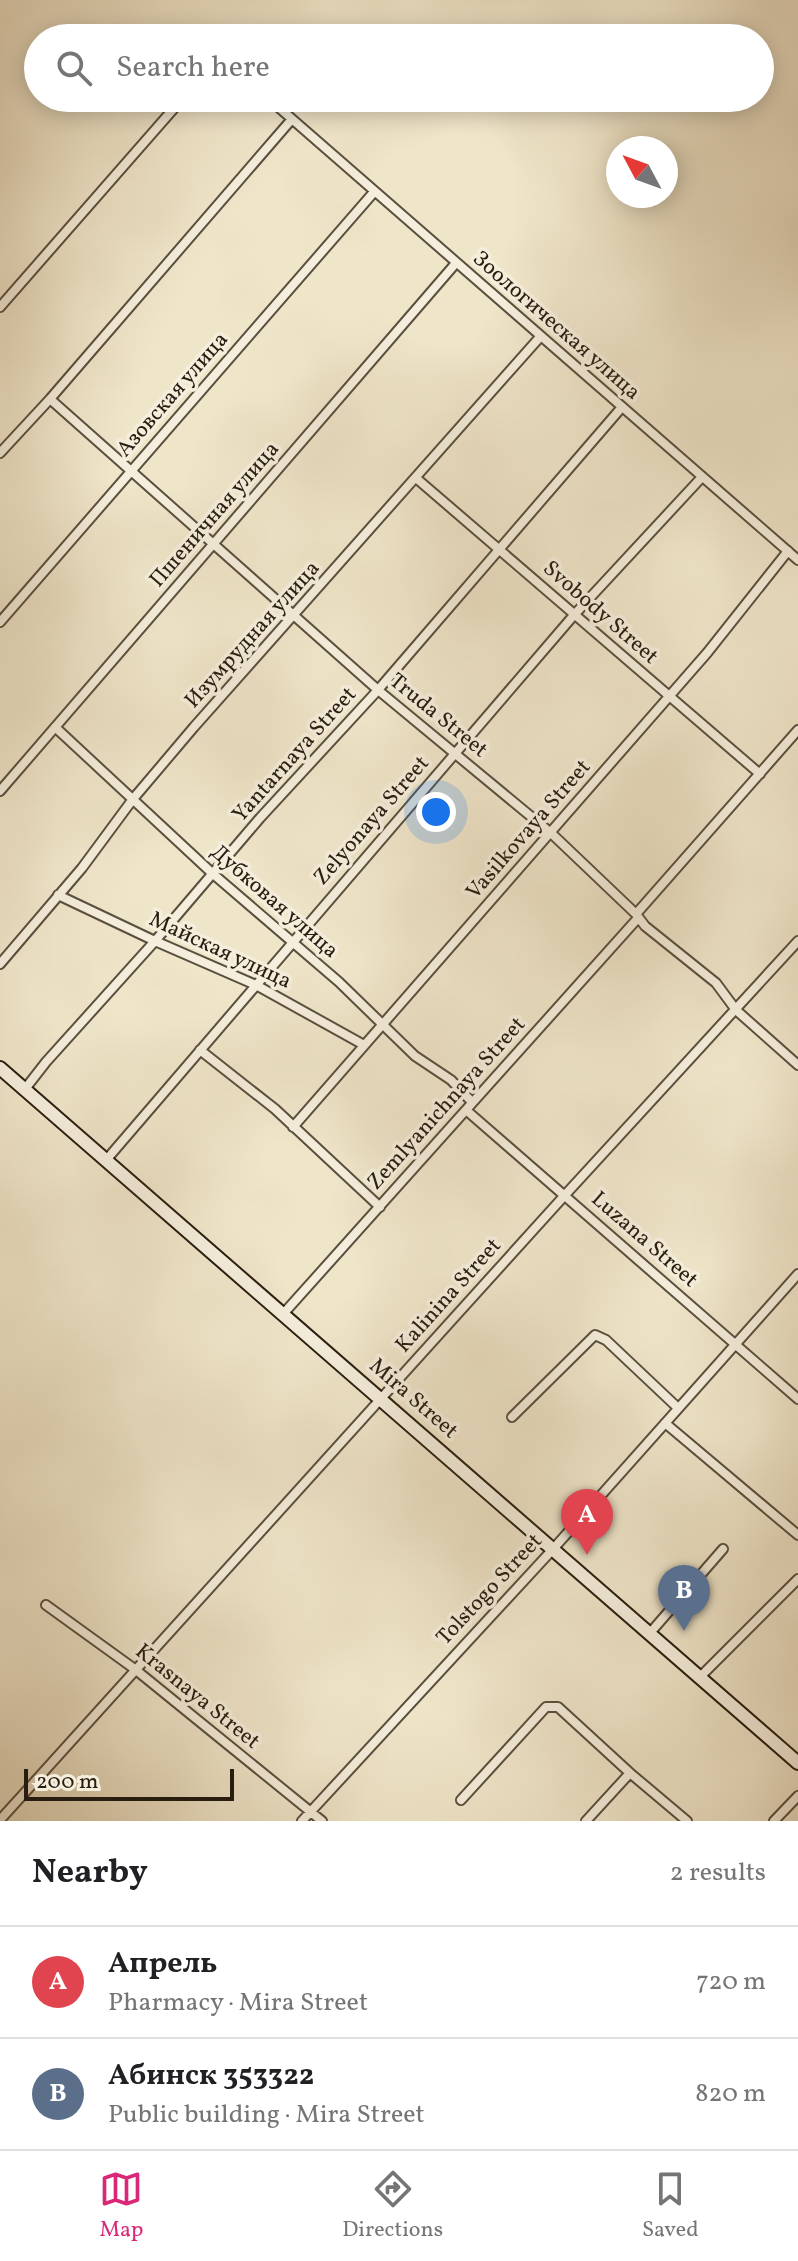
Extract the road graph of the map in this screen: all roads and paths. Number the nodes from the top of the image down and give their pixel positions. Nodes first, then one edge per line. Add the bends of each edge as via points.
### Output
1 (171, 112) edge
2 (284, 112) edge
3 (292, 119) junction
4 (374, 192) junction
5 (456, 263) junction
6 (0, 307) edge
7 (540, 337) junction
8 (50, 399) junction
9 (622, 407) junction
10 (0, 453) edge
11 (131, 470) junction
12 (702, 477) junction
13 (416, 478) junction
14 (213, 545) junction
15 (500, 549) junction
16 (788, 551) junction
17 (798, 560) edge
18 (574, 615) junction
19 (294, 616) junction
20 (0, 622) edge
21 (378, 690) junction
22 (668, 696) junction
23 (55, 727) junction
24 (798, 730) edge
25 (455, 752) junction
26 (760, 774) junction
27 (0, 791) edge
28 (133, 799) junction
29 (551, 833) junction
30 (212, 873) junction
31 (58, 895) junction
32 (637, 916) junction
33 (155, 941) junction
34 (798, 941) edge
35 (293, 942) junction
36 (0, 964) edge
37 (256, 985) junction
38 (736, 1010) junction
39 (383, 1025) junction
40 (364, 1045) junction
41 (200, 1050) junction
42 (798, 1065) edge
43 (0, 1068) edge
44 (25, 1089) junction
45 (472, 1102) junction
46 (466, 1110) junction
47 (293, 1127) junction
48 (107, 1159) junction
49 (565, 1195) junction
50 (380, 1207) junction
51 (798, 1274) edge
52 (284, 1313) junction
53 (737, 1344) junction
54 (381, 1398) junction
55 (798, 1399) edge
56 (678, 1408) junction
57 (512, 1417) dead end
58 (665, 1423) junction
59 (798, 1535) edge
60 (554, 1548) junction
61 (723, 1549) dead end
62 (798, 1579) edge
63 (46, 1605) dead end
64 (650, 1633) junction
65 (136, 1670) junction
66 (700, 1677) junction
67 (798, 1763) edge
68 (630, 1773) junction
69 (798, 1796) edge
70 (461, 1800) dead end
71 (310, 1812) junction
72 (0, 1820) edge
73 (302, 1821) edge
74 (322, 1821) edge
75 (586, 1821) edge
76 (687, 1821) edge
77 (774, 1821) edge

1 - 6 street
2 - 3 street, Зоологическая улица
3 - 4 street, Зоологическая улица
3 - 8 street
4 - 5 street, Зоологическая улица
4 - 11 street, Азовская улица
5 - 7 street, Зоологическая улица
5 - 14 street, Пшеничная улица
7 - 9 street, Зоологическая улица
7 - 13 street, Изумрудная улица
8 - 10 street
8 - 11 street, Truda Street
9 - 12 street, Зоологическая улица
9 - 15 street, Yantarnaya Street
11 - 14 street, Truda Street
11 - 20 street, Азовская улица
12 - 16 street, Зоологическая улица
12 - 18 street, Zelyonaya Street
13 - 15 street, Svobody Street
13 - 19 street, Изумрудная улица
14 - 19 street, Truda Street
14 - 23 street, Пшеничная улица
15 - 18 street, Svobody Street
15 - 21 street, Yantarnaya Street
16 - 17 street, Зоологическая улица
16 - 22 street, Vasilkovaya Street
18 - 22 street, Svobody Street
18 - 25 street, Zelyonaya Street
19 - 21 street, Truda Street
19 - 28 street, Изумрудная улица
21 - 25 street, Truda Street
21 - 30 street, Yantarnaya Street
22 - 26 street, Svobody Street
22 - 29 street, Vasilkovaya Street
23 - 27 street, Пшеничная улица
23 - 28 street, Дубковая улица
24 - 26 street, Zemlyanichnaya Street
25 - 29 street, Truda Street
25 - 35 street, Zelyonaya Street
26 - 32 street, Zemlyanichnaya Street
28 - 30 street, Дубковая улица
28 - 31 street, Изумрудная улица
29 - 32 street, Truda Street
29 - 39 street, Vasilkovaya Street
30 - 33 street, Yantarnaya Street
30 - 35 street, Дубковая улица
31 - 33 street, Майская улица
31 - 36 street, Изумрудная улица
32 - 38 street, Truda Street via 716,983
32 - 45 street, Zemlyanichnaya Street
33 - 37 street, Майская улица
33 - 44 street, Yantarnaya Street
34 - 38 street, Kalinina Street
35 - 37 street, Zelyonaya Street
35 - 39 street, Дубковая улица
37 - 40 street, Майская улица
37 - 41 street, Zelyonaya Street
38 - 42 street, Truda Street
38 - 49 street, Kalinina Street
39 - 40 street, Vasilkovaya Street
39 - 45 street, Дубковая улица
40 - 47 street, Vasilkovaya Street
41 - 47 street
41 - 48 street, Zelyonaya Street
43 - 44 main road, Mira Street
44 - 48 main road, Mira Street
45 - 46 street, Zemlyanichnaya Street
46 - 49 street, Luzana Street
46 - 50 street, Zemlyanichnaya Street
47 - 50 street
48 - 52 main road, Mira Street
49 - 53 street, Luzana Street
49 - 54 street, Kalinina Street
50 - 52 street, Zemlyanichnaya Street
51 - 53 street, Tolstogo Street
52 - 54 main road, Mira Street
53 - 55 street, Luzana Street
53 - 56 street, Tolstogo Street
54 - 60 main road, Mira Street
54 - 65 street, Kalinina Street
56 - 57 street via 595,1335
56 - 58 street, Tolstogo Street
58 - 59 street
58 - 60 street, Tolstogo Street
60 - 64 main road, Mira Street
60 - 71 street, Tolstogo Street
61 - 64 street
62 - 66 street
63 - 65 street, Krasnaya Street
64 - 66 main road, Mira Street
65 - 71 street, Krasnaya Street
65 - 72 street, Kalinina Street
66 - 67 main road, Mira Street
68 - 70 street via 558,1707 546,1707
68 - 75 street
68 - 76 street
69 - 77 street
71 - 73 street, Tolstogo Street
71 - 74 street, Krasnaya Street

